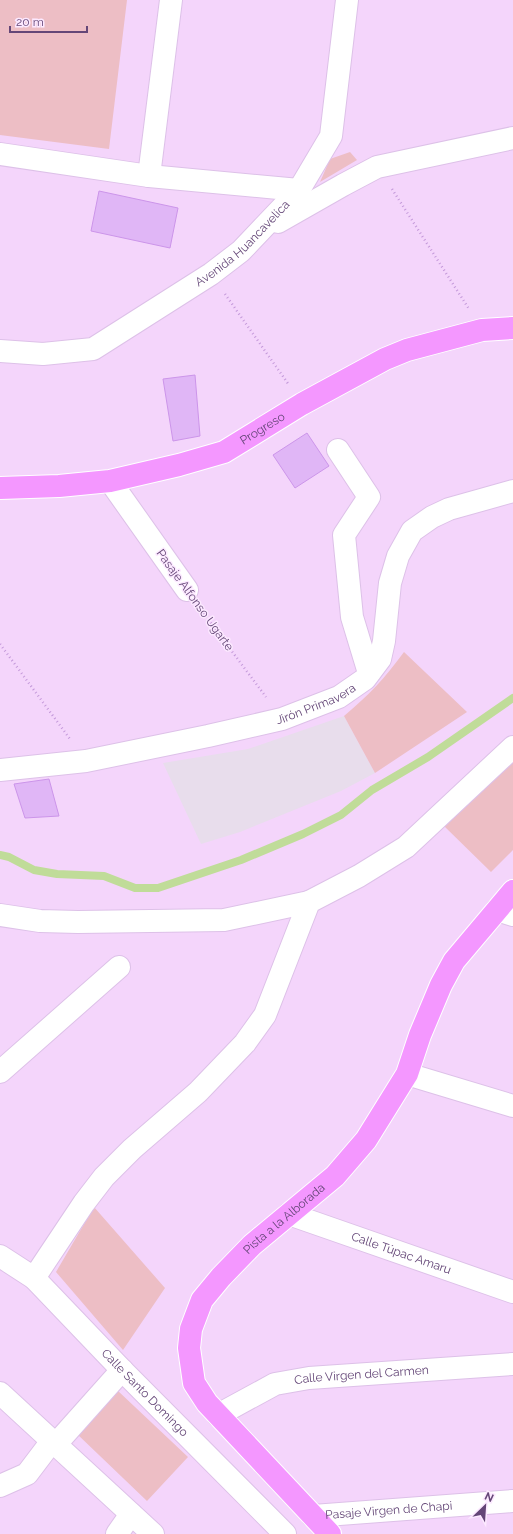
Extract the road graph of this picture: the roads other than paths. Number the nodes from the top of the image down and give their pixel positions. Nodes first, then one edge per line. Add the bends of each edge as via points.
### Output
1 (171, 0) edge
2 (347, 0) edge
3 (513, 138) edge
4 (0, 154) edge
5 (149, 176) junction
6 (299, 190) junction
7 (254, 235) junction
8 (513, 328) edge
9 (0, 351) edge
10 (338, 450) dead end
11 (110, 481) junction
12 (0, 488) edge
13 (513, 491) edge
14 (187, 590) road end
15 (369, 673) junction
16 (513, 747) edge
17 (0, 770) edge
18 (513, 891) edge
19 (310, 902) junction
20 (505, 913) edge
21 (0, 915) edge
22 (119, 967) dead end
23 (0, 1072) edge
24 (407, 1074) junction
25 (513, 1106) edge
26 (289, 1214) junction
27 (0, 1256) edge
28 (34, 1278) junction
29 (513, 1292) edge
30 (513, 1364) edge
31 (122, 1370) junction
32 (0, 1393) edge
33 (218, 1415) junction
34 (54, 1443) junction
35 (0, 1486) edge
36 (513, 1501) edge
37 (131, 1514) junction
38 (313, 1516) junction
39 (117, 1534) edge
40 (153, 1534) edge
41 (286, 1534) edge
42 (330, 1534) edge

1 - 5 street
2 - 6 street, Avenida Huancavelica via 330,136
3 - 7 street via 378,167
4 - 5 street
5 - 6 street
6 - 7 street, Avenida Huancavelica
7 - 9 street, Avenida Huancavelica via 241,250 211,274 93,349 43,354
8 - 11 main road, Progreso via 482,330 392,356 302,404 224,452
10 - 15 street via 369,497 344,535 352,617
11 - 12 main road, Progreso
11 - 14 street, Pasaje Alfonso Ugarte
13 - 15 street, Jirón Primavera via 449,509 432,516 412,531 398,556 390,583 380,659
15 - 17 street, Jirón Primavera via 365,679 339,697 282,719 86,761
16 - 19 street via 406,847
18 - 20 main road, Pista a la Alborada
19 - 21 street via 224,920 78,922 40,921
19 - 28 street via 265,1015 249,1037 198,1092 104,1177 84,1202
20 - 24 main road, Pista a la Alborada via 450,967 420,1035
22 - 23 street
24 - 25 street
24 - 26 main road, Pista a la Alborada via 366,1140 336,1176
26 - 29 street, Calle Túpac Amaru
26 - 33 main road, Pista a la Alborada via 252,1245 221,1276 202,1300 191,1329 189,1348 194,1383
27 - 28 street, Calle Santo Domingo
28 - 31 street, Calle Santo Domingo
30 - 33 street, Calle Virgen del Carmen via 309,1378 275,1384
31 - 34 street
31 - 41 street, Calle Santo Domingo
32 - 34 street
33 - 38 main road, Pista a la Alborada
34 - 35 street via 27,1474
34 - 37 street
36 - 38 street, Pasaje Virgen de Chapi
37 - 39 street
37 - 40 street
38 - 42 main road, Pista a la Alborada

